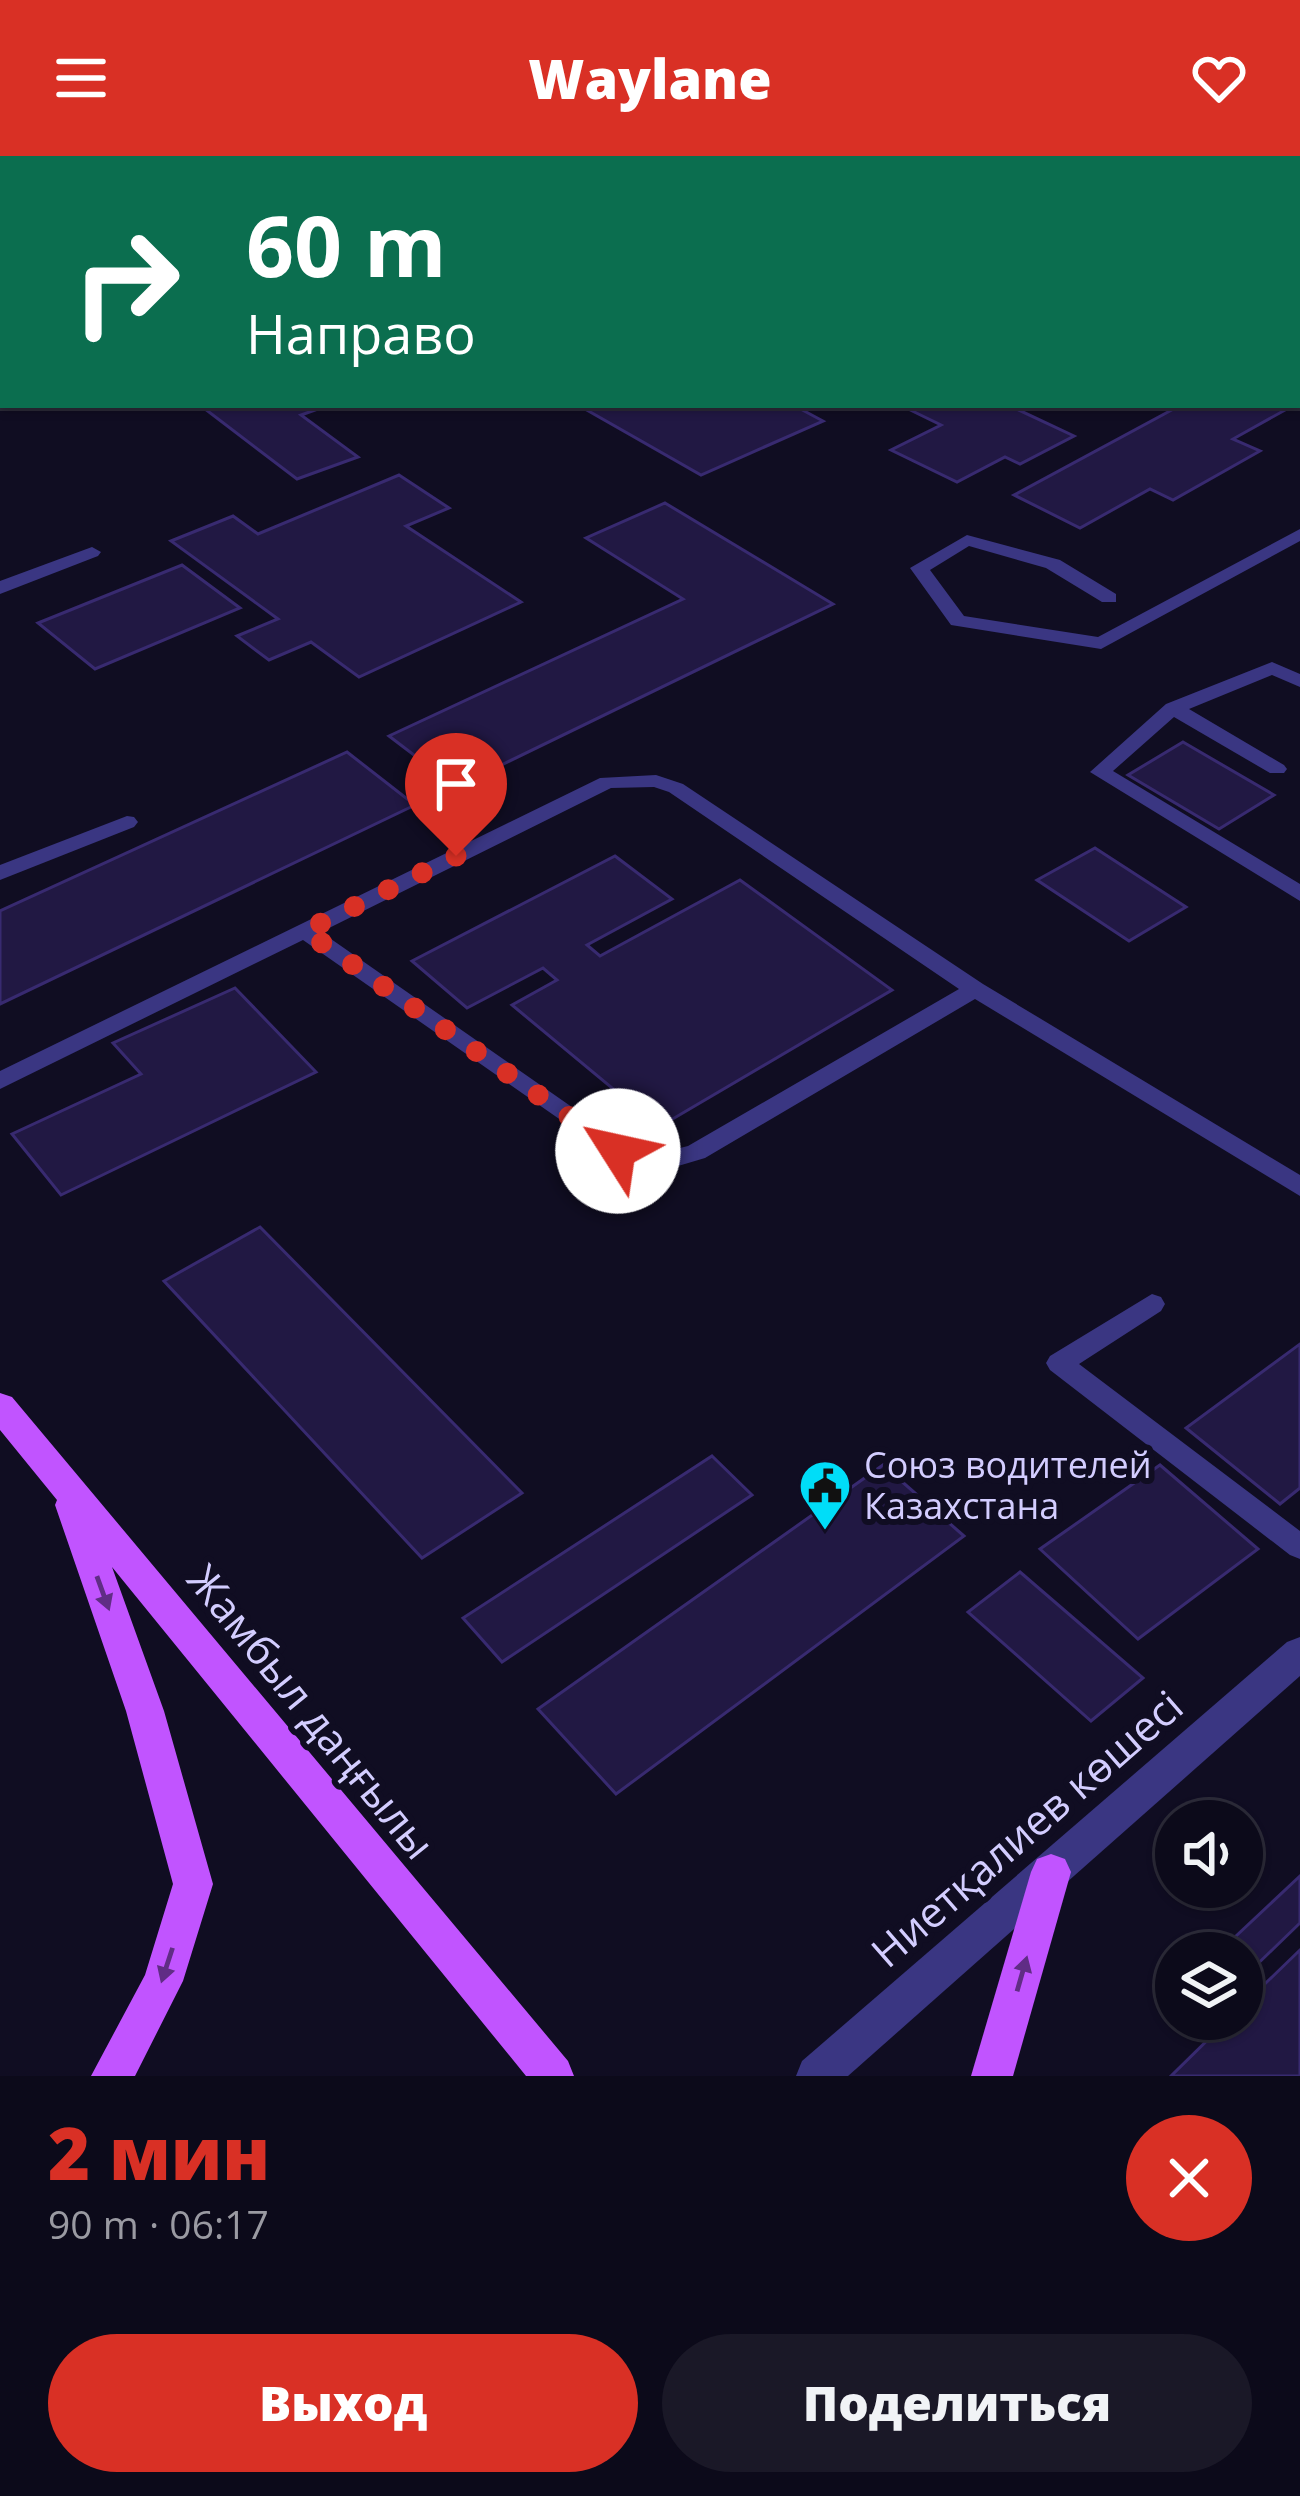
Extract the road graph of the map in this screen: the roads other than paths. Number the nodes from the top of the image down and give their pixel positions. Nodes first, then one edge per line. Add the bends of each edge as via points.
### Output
1 (1300, 534) edge
2 (92, 552) dead end
3 (0, 588) edge
4 (1109, 598) dead end
5 (1300, 681) edge
6 (1174, 708) junction
7 (1277, 769) dead end
8 (127, 822) dead end
9 (0, 873) edge
10 (1300, 894) edge
11 (305, 931) junction
12 (975, 989) junction
13 (0, 1081) edge
14 (1300, 1187) edge
15 (1153, 1304) dead end
16 (0, 1406) edge
17 (64, 1483) junction
18 (1300, 1547) edge
19 (1300, 1653) edge
20 (1052, 1872) junction
21 (112, 2076) edge
22 (553, 2076) edge
23 (817, 2076) edge
24 (992, 2076) edge

1 - 4 lane via 1101,644 958,621 920,568 967,541 1053,564
2 - 3 lane
5 - 6 lane via 1272,668
6 - 7 lane
6 - 10 lane via 1100,772
8 - 9 lane
11 - 12 lane via 608,782 634,779 676,788
11 - 12 lane via 618,1151 643,1160 696,1152
11 - 13 lane
12 - 14 lane
15 - 18 lane via 1059,1363
16 - 17 main road, Жамбыл даңғылы
17 -> 21 main road via 145,1711 193,1884 163,1981
17 - 22 main road, Жамбыл даңғылы
19 - 20 street, Ниетқалиев көшесі
20 - 23 street, Ниетқалиев көшесі
24 -> 20 main road

